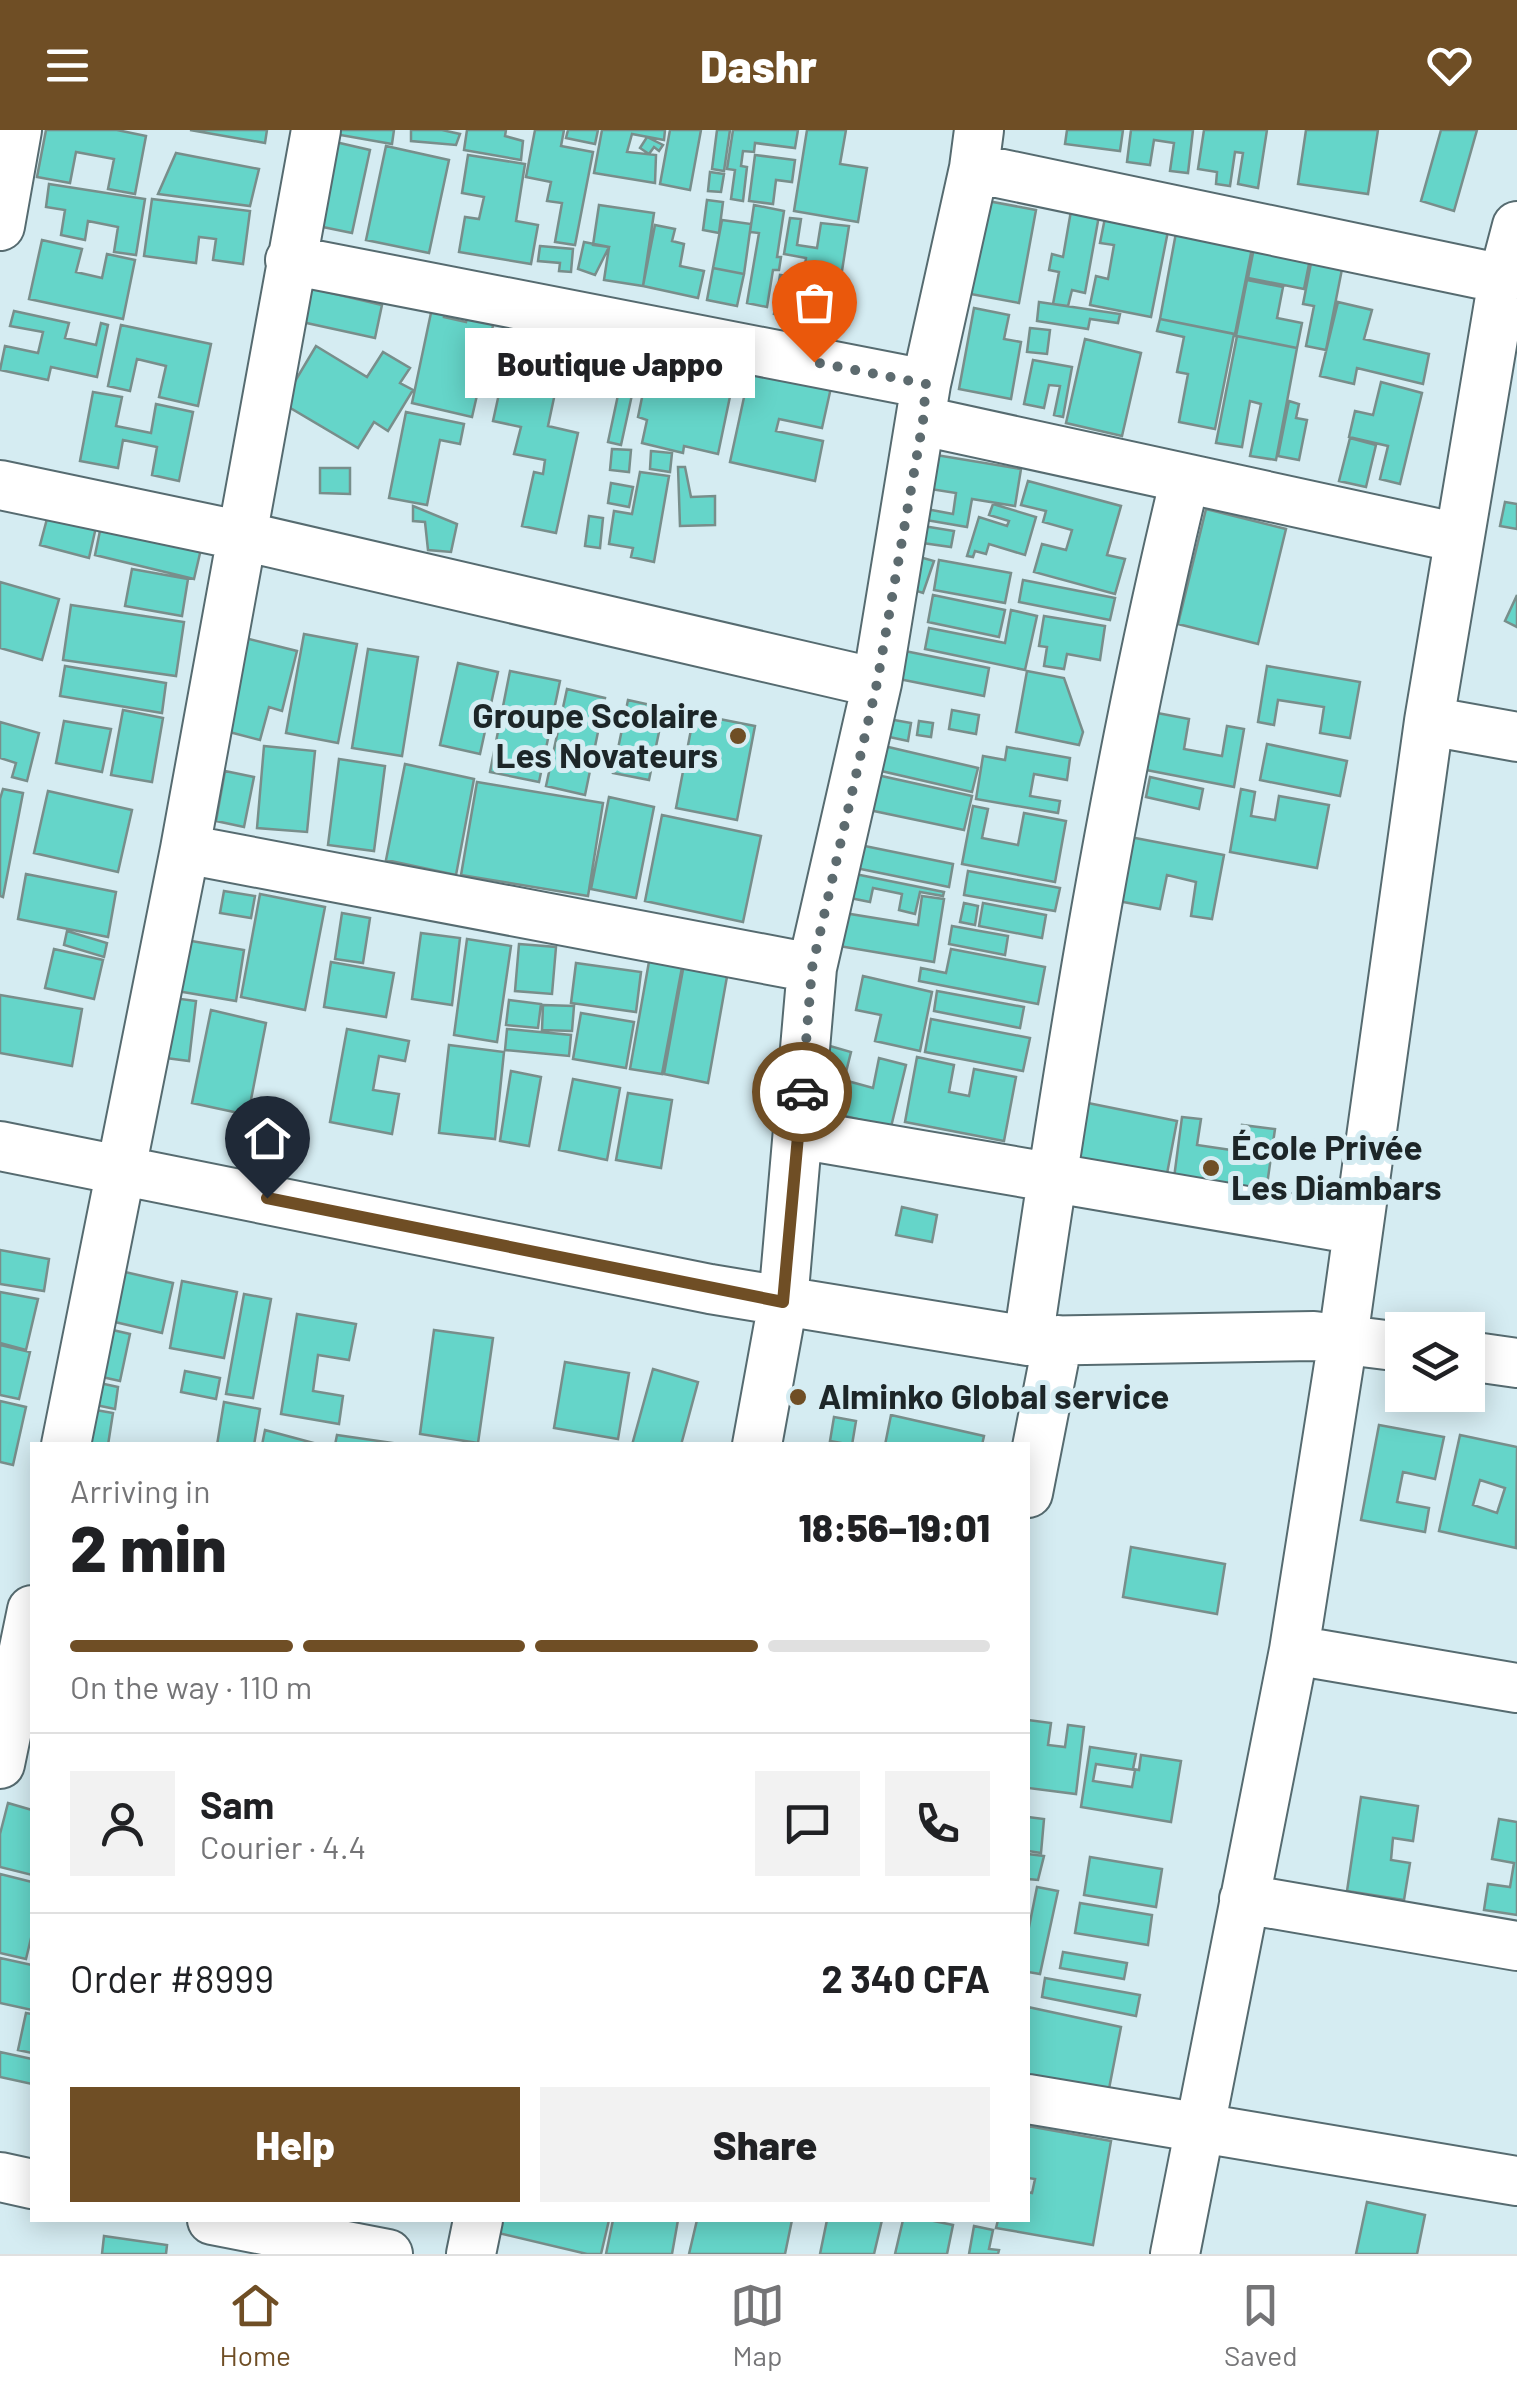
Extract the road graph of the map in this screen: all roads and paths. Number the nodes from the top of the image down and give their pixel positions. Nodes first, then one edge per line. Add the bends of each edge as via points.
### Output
1 (17, 130) edge
2 (316, 130) edge
3 (976, 149) edge
4 (0, 226) edge
5 (1517, 226) edge
6 (290, 260) junction
7 (1503, 279) junction
8 (925, 402) junction
9 (1184, 479) junction
10 (0, 486) edge
11 (243, 536) junction
12 (1458, 538) junction
13 (877, 683) junction
14 (1430, 721) junction
15 (1517, 738) edge
16 (185, 849) junction
17 (812, 968) junction
18 (798, 1134) junction
19 (0, 1146) edge
20 (119, 1168) junction
21 (1052, 1179) junction
22 (1358, 1230) junction
23 (783, 1302) junction
24 (1343, 1338) junction
25 (1043, 1340) junction
26 (1385, 1344) edge
27 (1485, 1358) edge
28 (1517, 1363) edge
29 (67, 1442) edge
30 (758, 1442) edge
31 (1030, 1472) edge
32 (30, 1620) edge
33 (1294, 1650) junction
34 (1517, 1688) edge
35 (0, 1764) edge
36 (0, 1777) edge
37 (30, 1784) edge
38 (1244, 1900) junction
39 (1517, 1946) edge
40 (1030, 2100) edge
41 (1202, 2126) junction
42 (0, 2177) edge
43 (1517, 2181) edge
44 (30, 2184) edge
45 (222, 2222) edge
46 (478, 2222) edge
47 (388, 2254) edge
48 (471, 2254) edge
49 (1175, 2254) edge

1 - 4 street
2 - 6 street
3 - 7 street
3 - 8 street
5 - 7 street
6 - 8 street
6 - 11 street
7 - 12 street
8 - 9 street
8 - 13 street
9 - 12 street
9 - 21 street via 1127,736
10 - 11 street
11 - 13 street
11 - 16 street
12 - 14 street
13 - 17 street
14 - 15 street
14 - 22 street
16 - 17 street
16 - 20 street
17 - 18 street
18 - 21 street
18 - 23 street
19 - 20 street
20 - 23 street
20 - 29 street
21 - 22 street
21 - 25 street
22 - 24 street
23 - 25 street
23 - 30 street
24 - 25 street
24 - 26 street
24 - 33 street
25 - 31 street
27 - 28 street
32 - 35 street
33 - 34 street
33 - 38 street
36 - 37 street
38 - 39 street
38 - 41 street
40 - 41 street
41 - 43 street
41 - 49 street
42 - 44 street
45 - 47 street
46 - 48 street

